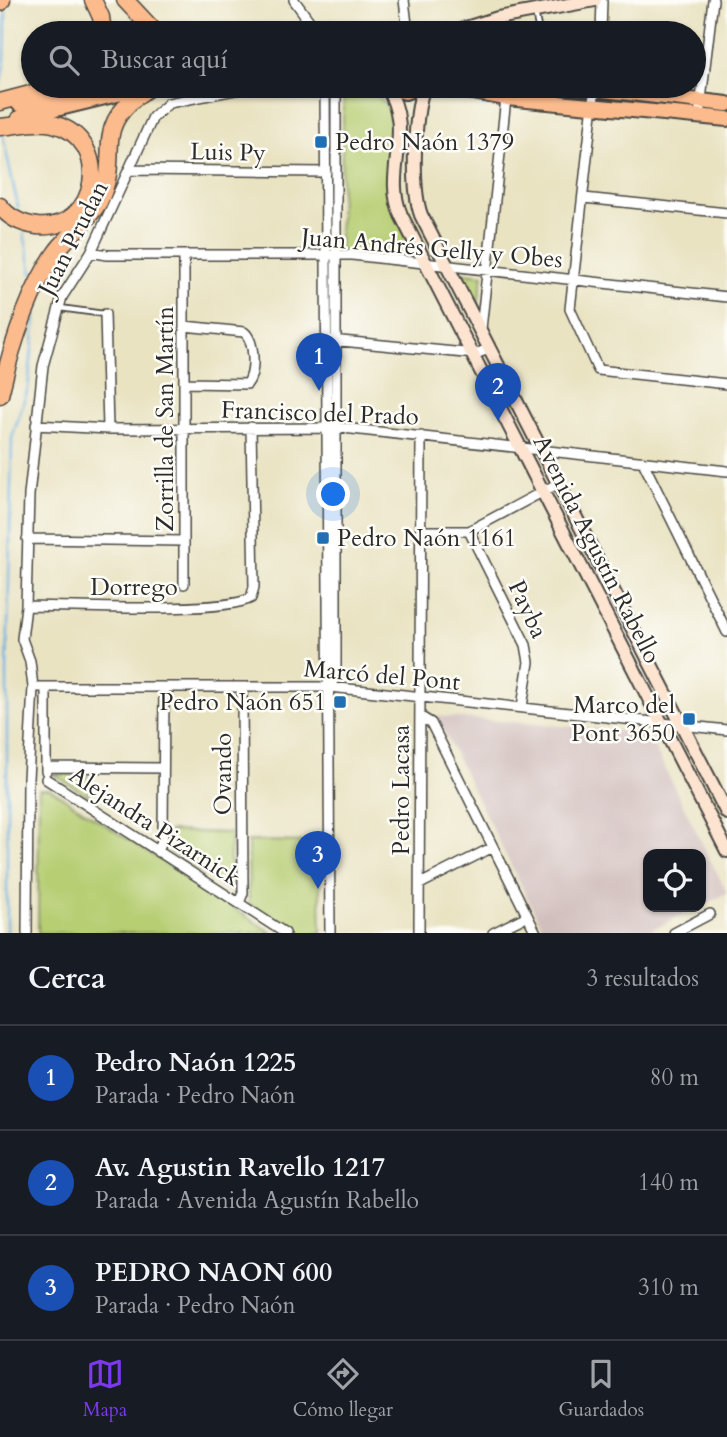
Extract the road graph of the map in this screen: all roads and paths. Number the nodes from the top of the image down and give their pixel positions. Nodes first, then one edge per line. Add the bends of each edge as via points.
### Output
1 (93, 0) edge
2 (125, 0) edge
3 (294, 0) edge
4 (404, 0) edge
5 (595, 0) edge
6 (602, 0) edge
7 (713, 0) edge
8 (535, 11) junction
9 (305, 17) junction
10 (102, 21) edge
11 (145, 21) edge
12 (304, 21) edge
13 (308, 21) edge
14 (407, 21) edge
15 (502, 21) edge
16 (537, 21) edge
17 (601, 21) edge
18 (706, 58) edge
19 (37, 98) edge
20 (64, 98) edge
21 (87, 98) edge
22 (134, 98) edge
23 (194, 98) edge
24 (325, 98) edge
25 (336, 98) edge
26 (392, 98) edge
27 (420, 98) edge
28 (506, 98) joint
29 (594, 98) edge
30 (685, 98) edge
31 (701, 100) junction
32 (727, 104) edge
33 (593, 105) junction
34 (8, 113) edge
35 (699, 116) junction
36 (727, 119) edge
37 (129, 170) junction
38 (326, 172) junction
39 (584, 198) junction
40 (0, 206) edge
41 (727, 213) edge
42 (92, 252) junction
43 (330, 254) junction
44 (184, 255) junction
45 (425, 262) junction
46 (444, 264) junction
47 (487, 269) junction
48 (572, 281) junction
49 (727, 297) edge
50 (58, 308) junction
51 (104, 314) joint
52 (184, 326) junction
53 (481, 328) junction
54 (331, 340) junction
55 (489, 349) junction
56 (475, 354) junction
57 (185, 383) junction
58 (727, 384) edge
59 (0, 395) edge
60 (36, 425) junction
61 (251, 427) junction
62 (184, 428) junction
63 (332, 428) junction
64 (108, 429) junction
65 (421, 436) junction
66 (520, 447) junction
67 (540, 449) junction
68 (643, 462) junction
69 (727, 471) edge
70 (557, 484) junction
71 (542, 493) junction
72 (420, 531) junction
73 (469, 531) junction
74 (27, 539) junction
75 (184, 541) junction
76 (184, 584) dead end
77 (26, 606) junction
78 (727, 632) edge
79 (33, 687) junction
80 (46, 687) junction
81 (242, 687) junction
82 (330, 687) junction
83 (164, 688) junction
84 (420, 695) junction
85 (522, 707) junction
86 (421, 718) junction
87 (663, 722) junction
88 (682, 724) junction
89 (727, 730) edge
90 (46, 767) junction
91 (162, 768) junction
92 (28, 779) junction
93 (46, 779) junction
94 (727, 813) edge
95 (492, 848) junction
96 (727, 851) edge
97 (158, 852) junction
98 (420, 884) junction
99 (239, 903) junction
100 (710, 914) dead end
101 (527, 916) junction
102 (27, 933) edge
103 (285, 933) edge
104 (330, 933) edge
105 (419, 933) edge
106 (494, 933) edge
107 (536, 933) edge
108 (674, 933) edge

1 - 10 highway
2 - 11 highway
3 - 9 street
4 - 14 street
5 - 8 main road
6 - 17 street
7 - 18 street
8 - 15 main road
8 - 16 lane
9 - 12 street
9 - 13 street
19 - 34 highway
20 - 34 main road
21 - 34 main road
22 - 59 highway via 115,119 108,141 104,191 95,209 45,270 14,345
23 - 37 street, Juan Prudan via 159,109
24 - 38 street
25 - 43 street
26 - 45 main road, Avenida Agustín Rabello via 400,120 396,200
27 - 46 main road, Avenida Agustín Rabello via 417,204
28 - 33 main road
28 - 47 street
29 - 33 street
30 - 31 main road
31 - 32 main road
31 - 35 street
33 - 35 main road
33 - 39 street
34 - 40 highway via 68,130 80,139 89,154 93,180 84,204 59,223 28,224 13,219
35 - 36 main road
37 - 38 street, Luis Py
37 - 42 street, Juan Prudan
38 - 43 street
39 - 41 street
39 - 48 street
42 - 44 street, Juan Andrés Gelly y Obes
42 - 50 street, Juan Prudan
43 - 44 street, Juan Andrés Gelly y Obes
43 - 45 street, Juan Andrés Gelly y Obes
43 - 54 street
44 - 52 street, Zorrilla de San Martín
45 - 46 street, Juan Andrés Gelly y Obes
45 - 56 main road, Avenida Agustín Rabello
46 - 47 street, Juan Andrés Gelly y Obes
46 - 53 main road, Avenida Agustín Rabello
47 - 48 street, Juan Andrés Gelly y Obes
47 - 53 street
48 - 49 street, Juan Andrés Gelly y Obes
48 - 58 street via 571,317 598,370
50 - 51 lane
50 - 60 street, Juan Prudan via 43,366
51 - 64 street
52 - 57 street, Zorrilla de San Martín
52 - 57 street via 244,332 252,344 247,383
53 - 55 main road, Avenida Agustín Rabello
54 - 56 street
54 - 63 street
55 - 56 street
55 - 67 main road, Avenida Agustín Rabello
56 - 66 main road, Avenida Agustín Rabello
57 - 62 street, Zorrilla de San Martín
60 - 64 street, Francisco del Prado
60 - 74 street, Juan Prudan
61 - 62 street, Francisco del Prado
61 - 63 street, Francisco del Prado
61 - 77 street, Dorrego via 251,598 242,603 178,606
62 - 64 street, Francisco del Prado
62 - 75 street, Zorrilla de San Martín
63 - 65 street, Francisco del Prado
63 - 82 street
65 - 66 street, Francisco del Prado
65 - 72 street, Pedro Lacasa
66 - 67 street, Francisco del Prado
66 - 71 main road, Avenida Agustín Rabello
67 - 68 street, Francisco del Prado
67 - 70 main road, Avenida Agustín Rabello
68 - 69 street, Francisco del Prado
68 - 78 street
70 - 71 street
70 - 88 main road, Avenida Agustín Rabello
71 - 73 street
71 - 87 main road, Avenida Agustín Rabello
72 - 73 street
72 - 84 street, Pedro Lacasa
73 - 85 street, Payba via 526,645 529,662
74 - 75 street
74 - 77 street, Juan Prudan
75 - 76 street, Zorrilla de San Martín
77 - 79 street, Juan Prudan via 22,639
79 - 80 street, Marcó del Pont
79 - 92 street, Juan Prudan
80 - 83 street, Marcó del Pont
80 - 90 street, Alejandra Pizarnick
81 - 82 street, Marcó del Pont
81 - 83 street, Marcó del Pont
81 - 99 street, Ovando via 243,892
82 - 84 street, Marcó del Pont
82 - 104 street
83 - 91 street
84 - 85 street, Marcó del Pont
84 - 86 street, Pedro Lacasa
85 - 87 street, Marcó del Pont
86 - 95 street via 431,723
86 - 98 street, Pedro Lacasa
87 - 88 street, Marcó del Pont
87 - 96 main road, Avenida Agustín Rabello
88 - 89 street, Marcó del Pont
88 - 94 main road, Avenida Agustín Rabello
90 - 91 street
90 - 93 street, Alejandra Pizarnick
91 - 97 street via 163,838
92 - 93 street
92 - 102 street, Juan Prudan
93 - 97 street, Alejandra Pizarnick
95 - 98 street
95 - 101 street
97 - 99 street, Alejandra Pizarnick
98 - 105 street, Pedro Lacasa
99 - 103 street, Alejandra Pizarnick
100 - 108 street
101 - 106 street
101 - 107 street

